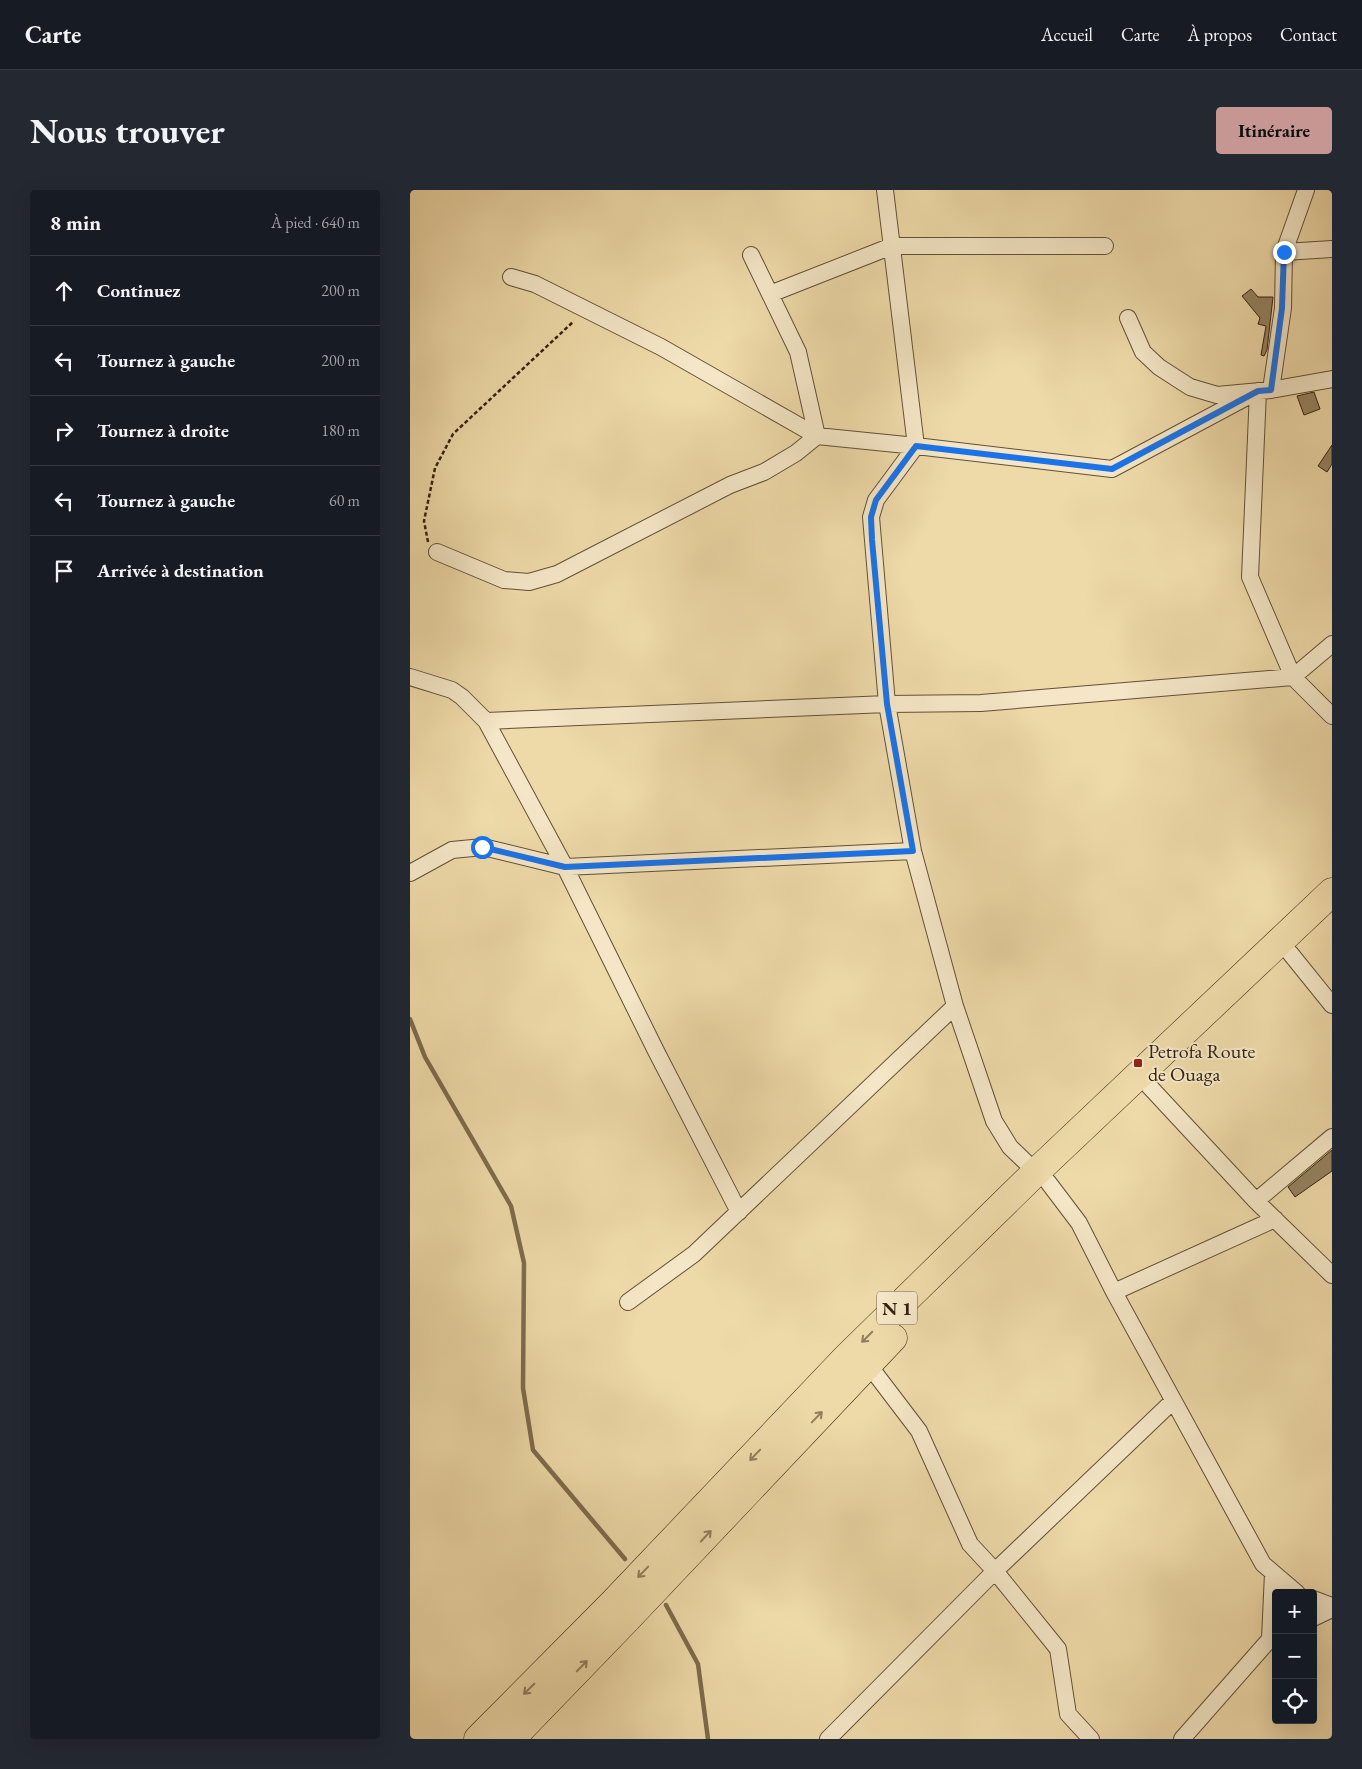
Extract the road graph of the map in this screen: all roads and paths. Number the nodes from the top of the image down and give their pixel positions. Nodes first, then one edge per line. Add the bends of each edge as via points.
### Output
1 (884, 190) edge
2 (1306, 190) edge
3 (892, 246) junction
4 (1105, 246) dead end
5 (1332, 249) edge
6 (1284, 252) junction
7 (751, 255) dead end
8 (511, 277) dead end
9 (770, 294) junction
10 (586, 310) junction
11 (1128, 318) dead end
12 (1332, 379) edge
13 (1264, 390) junction
14 (817, 436) junction
15 (916, 446) junction
16 (437, 552) joint
17 (1332, 644) edge
18 (410, 677) edge
19 (1293, 677) junction
20 (887, 704) junction
21 (1332, 716) edge
22 (486, 721) junction
23 (913, 851) junction
24 (565, 867) junction
25 (410, 873) edge
26 (1332, 892) edge
27 (1332, 914) edge
28 (1290, 954) junction
29 (1332, 1005) edge
30 (955, 1006) junction
31 (1150, 1086) junction
32 (1109, 1113) junction
33 (1332, 1137) edge
34 (1042, 1177) junction
35 (1256, 1201) junction
36 (739, 1212) junction
37 (1275, 1219) junction
38 (1332, 1275) edge
39 (1114, 1292) junction
40 (628, 1302) dead end
41 (868, 1364) junction
42 (1173, 1401) junction
43 (995, 1571) junction
44 (1273, 1573) junction
45 (1292, 1589) edge
46 (1317, 1601) edge
47 (1332, 1607) edge
48 (1317, 1616) edge
49 (1273, 1634) edge
50 (1272, 1639) edge
51 (478, 1739) edge
52 (511, 1739) edge
53 (828, 1739) edge
54 (1091, 1739) edge
55 (1182, 1739) edge

1 - 3 street
2 - 6 street
3 - 4 street
3 - 9 street
3 - 15 street
5 - 6 street
6 - 13 street via 1282,308
7 - 9 street
8 - 10 street via 535,284
9 - 14 street via 798,352
10 - 14 street via 661,347
10 - 16 path via 453,434 435,468 424,521 427,540
11 - 13 street via 1143,352 1190,387 1217,395
12 - 13 street
13 - 15 street via 1112,469
13 - 19 street via 1250,577
14 - 15 street
14 - 16 street via 764,472 730,485 557,574 529,582 504,580
15 - 20 street via 876,500 871,517
17 - 19 street
18 - 22 street via 452,690
19 - 20 street via 981,703
19 - 21 street
20 - 22 street
20 - 23 street
22 - 24 street
23 - 24 street
23 - 30 street
24 - 25 street via 482,847 452,850
24 - 36 street
26 - 32 highway, N 1
27 - 28 highway, N 1
28 - 29 street
28 - 31 highway, N 1
30 - 34 street via 994,1120 1010,1147
30 - 36 street
31 - 32 highway, N 1
31 - 35 street
32 - 34 highway, N 1
33 - 35 street
34 - 39 street via 1079,1223
34 - 41 highway, N 1
34 -> 51 highway, N 1 via 847,1357 613,1603
35 - 37 street
36 - 40 street via 694,1254
37 - 38 street
37 - 39 street
39 - 42 street
41 - 43 street via 919,1431 970,1544
52 -> 41 highway, N 1
42 - 43 street
42 - 44 street via 1262,1564
43 - 53 street
43 - 54 street via 1058,1649 1068,1714
44 - 45 street
44 - 49 street
46 - 47 street
47 - 48 street
50 - 55 street

